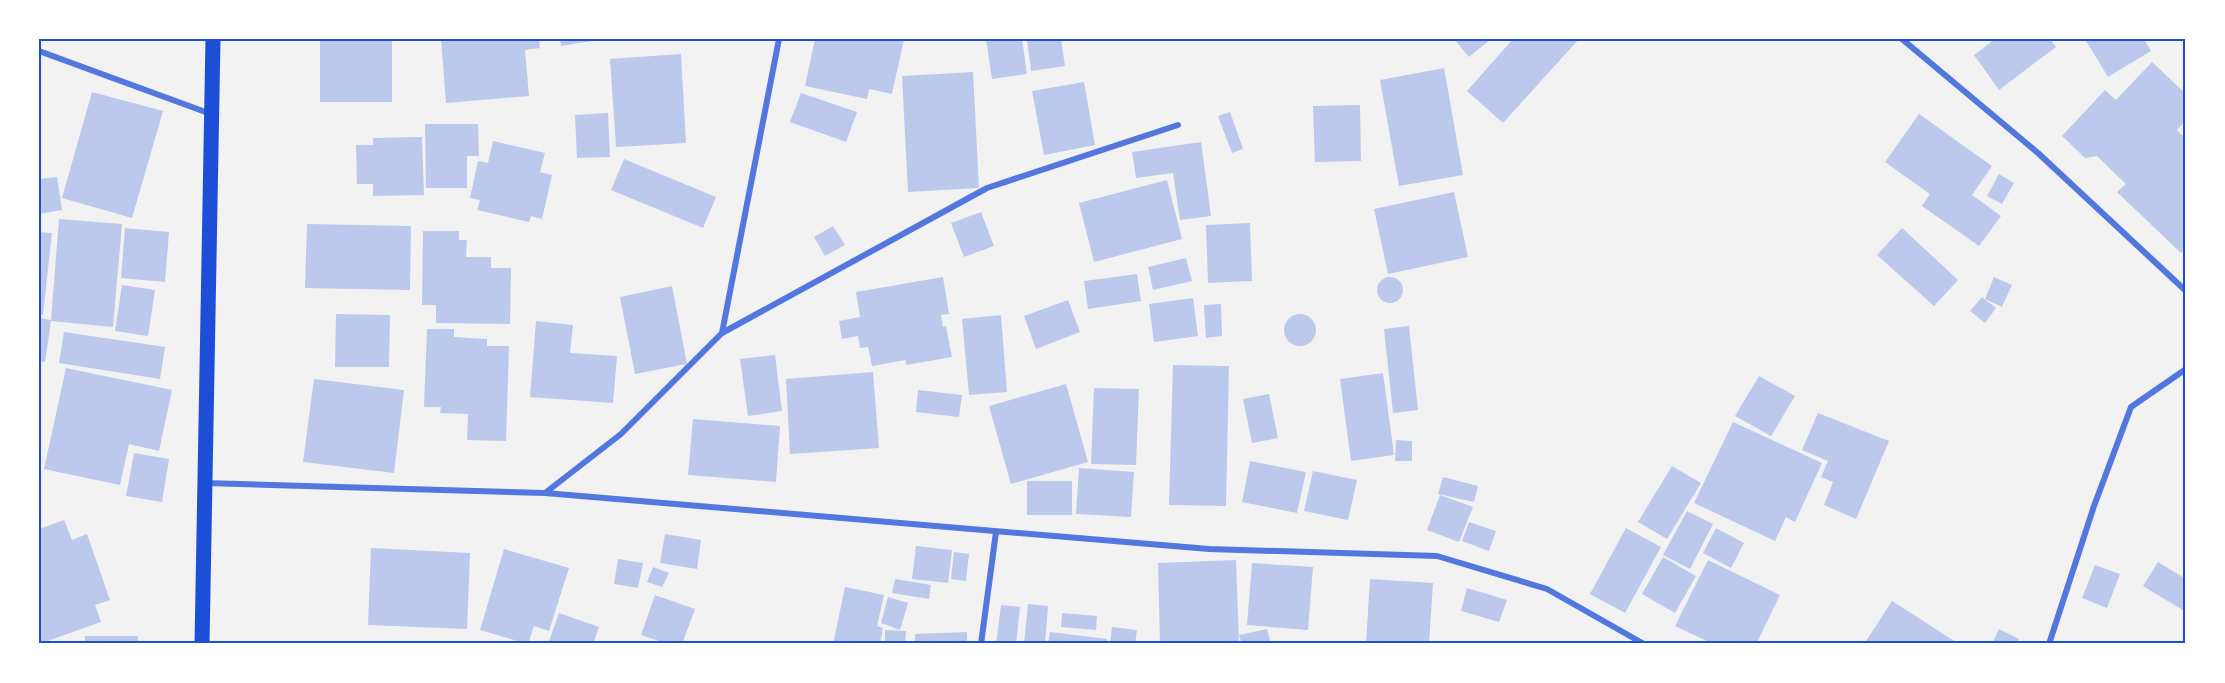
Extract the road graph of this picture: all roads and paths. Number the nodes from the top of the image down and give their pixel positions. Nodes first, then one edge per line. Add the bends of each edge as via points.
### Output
1 (213, 39) edge
2 (778, 39) edge
3 (1902, 39) edge
4 (39, 51) edge
5 (211, 114) junction
6 (1178, 125) dead end
7 (2186, 291) edge
8 (722, 333) junction
9 (2186, 369) edge
10 (204, 483) junction
11 (545, 493) junction
12 (996, 532) junction
13 (202, 644) edge
14 (981, 644) edge
15 (1644, 644) edge
16 (2049, 644) edge

1 - 5 main road
2 - 8 street
3 - 7 street via 2038,153
4 - 5 street
5 - 10 main road
6 - 8 street via 987,188
8 - 11 street via 621,434
9 - 16 street via 2131,407
10 - 11 street
10 - 13 main road
11 - 12 street
12 - 14 street
12 - 15 street via 1209,549 1437,556 1546,589

